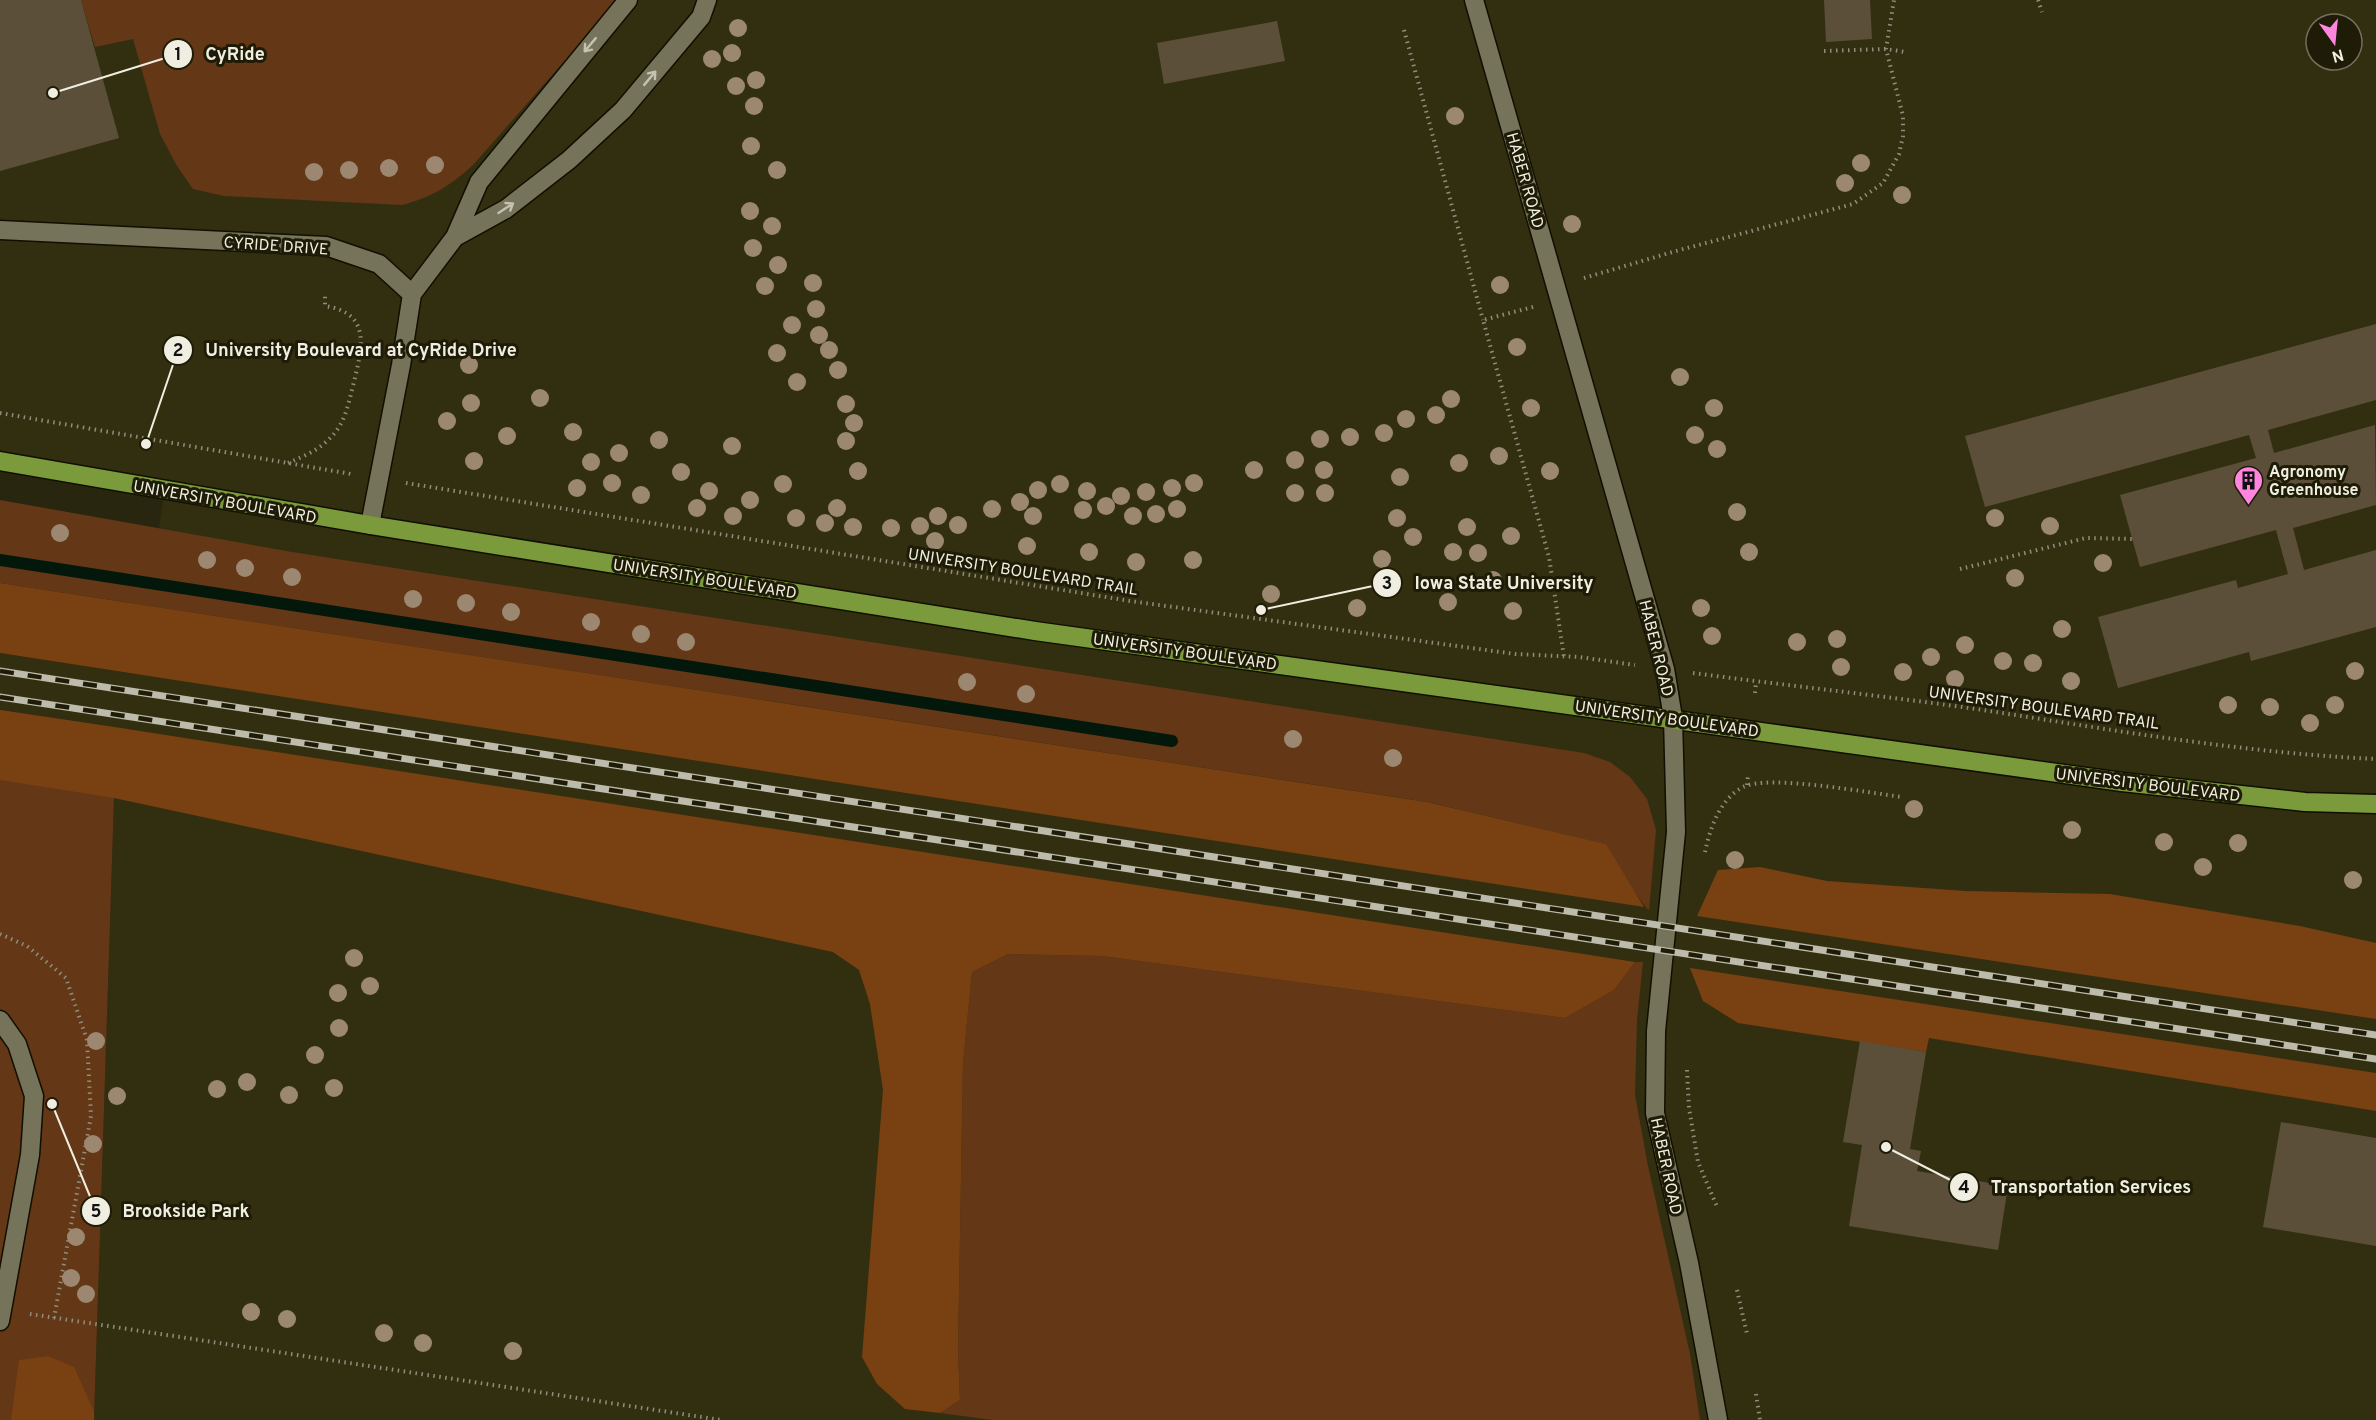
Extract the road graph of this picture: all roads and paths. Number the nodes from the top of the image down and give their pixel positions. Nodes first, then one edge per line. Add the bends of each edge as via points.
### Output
1 (628, 0) edge
2 (707, 0) edge
3 (1474, 0) edge
4 (1894, 0) edge
5 (2038, 0) edge
6 (2042, 12) dead end
7 (1404, 30) dead end
8 (1886, 49) junction
9 (1824, 51) dead end
10 (1905, 52) dead end
11 (0, 230) edge
12 (455, 237) junction
13 (1579, 280) dead end
14 (412, 294) junction
15 (326, 295) dead end
16 (1540, 305) dead end
17 (1483, 320) junction
18 (0, 413) edge
19 (0, 461) edge
20 (287, 463) junction
21 (305, 466) dead end
22 (465, 493) dead end
23 (370, 525) junction
24 (2132, 539) dead end
25 (1959, 569) dead end
26 (1564, 657) junction
27 (1579, 657) dead end
28 (1708, 675) dead end
29 (1756, 682) junction
30 (1755, 693) dead end
31 (1672, 718) junction
32 (2376, 759) edge
33 (1748, 776) dead end
34 (1747, 785) junction
35 (1902, 797) dead end
36 (2376, 804) edge
37 (1705, 854) dead end
38 (0, 934) edge
39 (0, 1020) edge
40 (1686, 1066) dead end
41 (1718, 1209) dead end
42 (1737, 1290) dead end
43 (1, 1316) edge
44 (54, 1318) junction
45 (1747, 1334) dead end
46 (1756, 1394) dead end
47 (722, 1420) edge
48 (1718, 1420) edge
49 (1760, 1420) edge

1 -> 12 street via 479,182
12 -> 2 street via 506,209 569,160 623,110 701,17
3 - 31 street, HABER ROAD via 1665,669
4 - 8 path
5 - 6 path
7 - 17 path
8 - 9 path
8 - 10 path
8 - 13 path via 1903,116 1903,136 1899,154 1883,183 1852,204
11 - 14 street, CYRIDE DRIVE via 326,246 379,264
12 - 14 street
14 - 23 street
15 - 20 path via 325,306 340,308 359,328 362,348 348,409 329,440
16 - 17 path
17 - 26 path via 1549,557
18 - 20 path
19 - 23 main road, UNIVERSITY BOULEVARD
20 - 21 path
22 - 26 path, UNIVERSITY BOULEVARD TRAIL via 1130,601
23 - 31 main road, UNIVERSITY BOULEVARD via 1035,631
24 - 25 path via 2086,537
26 - 27 path, UNIVERSITY BOULEVARD TRAIL
28 - 29 path, UNIVERSITY BOULEVARD TRAIL
29 - 30 path
29 - 32 path, UNIVERSITY BOULEVARD TRAIL via 1887,696 2204,743
31 - 36 main road, UNIVERSITY BOULEVARD via 2122,782 2305,802
31 - 48 street, HABER ROAD via 1676,832 1656,1031 1655,1113 1689,1263
33 - 34 path
34 - 35 path via 1775,781
34 - 37 path via 1725,801 1709,834
38 - 44 path via 27,946 66,978 87,1040 91,1116
39 - 43 street via 17,1044 34,1096 30,1155
40 - 41 path via 1698,1162
42 - 45 path
43 - 44 path
44 - 47 path
46 - 49 path

